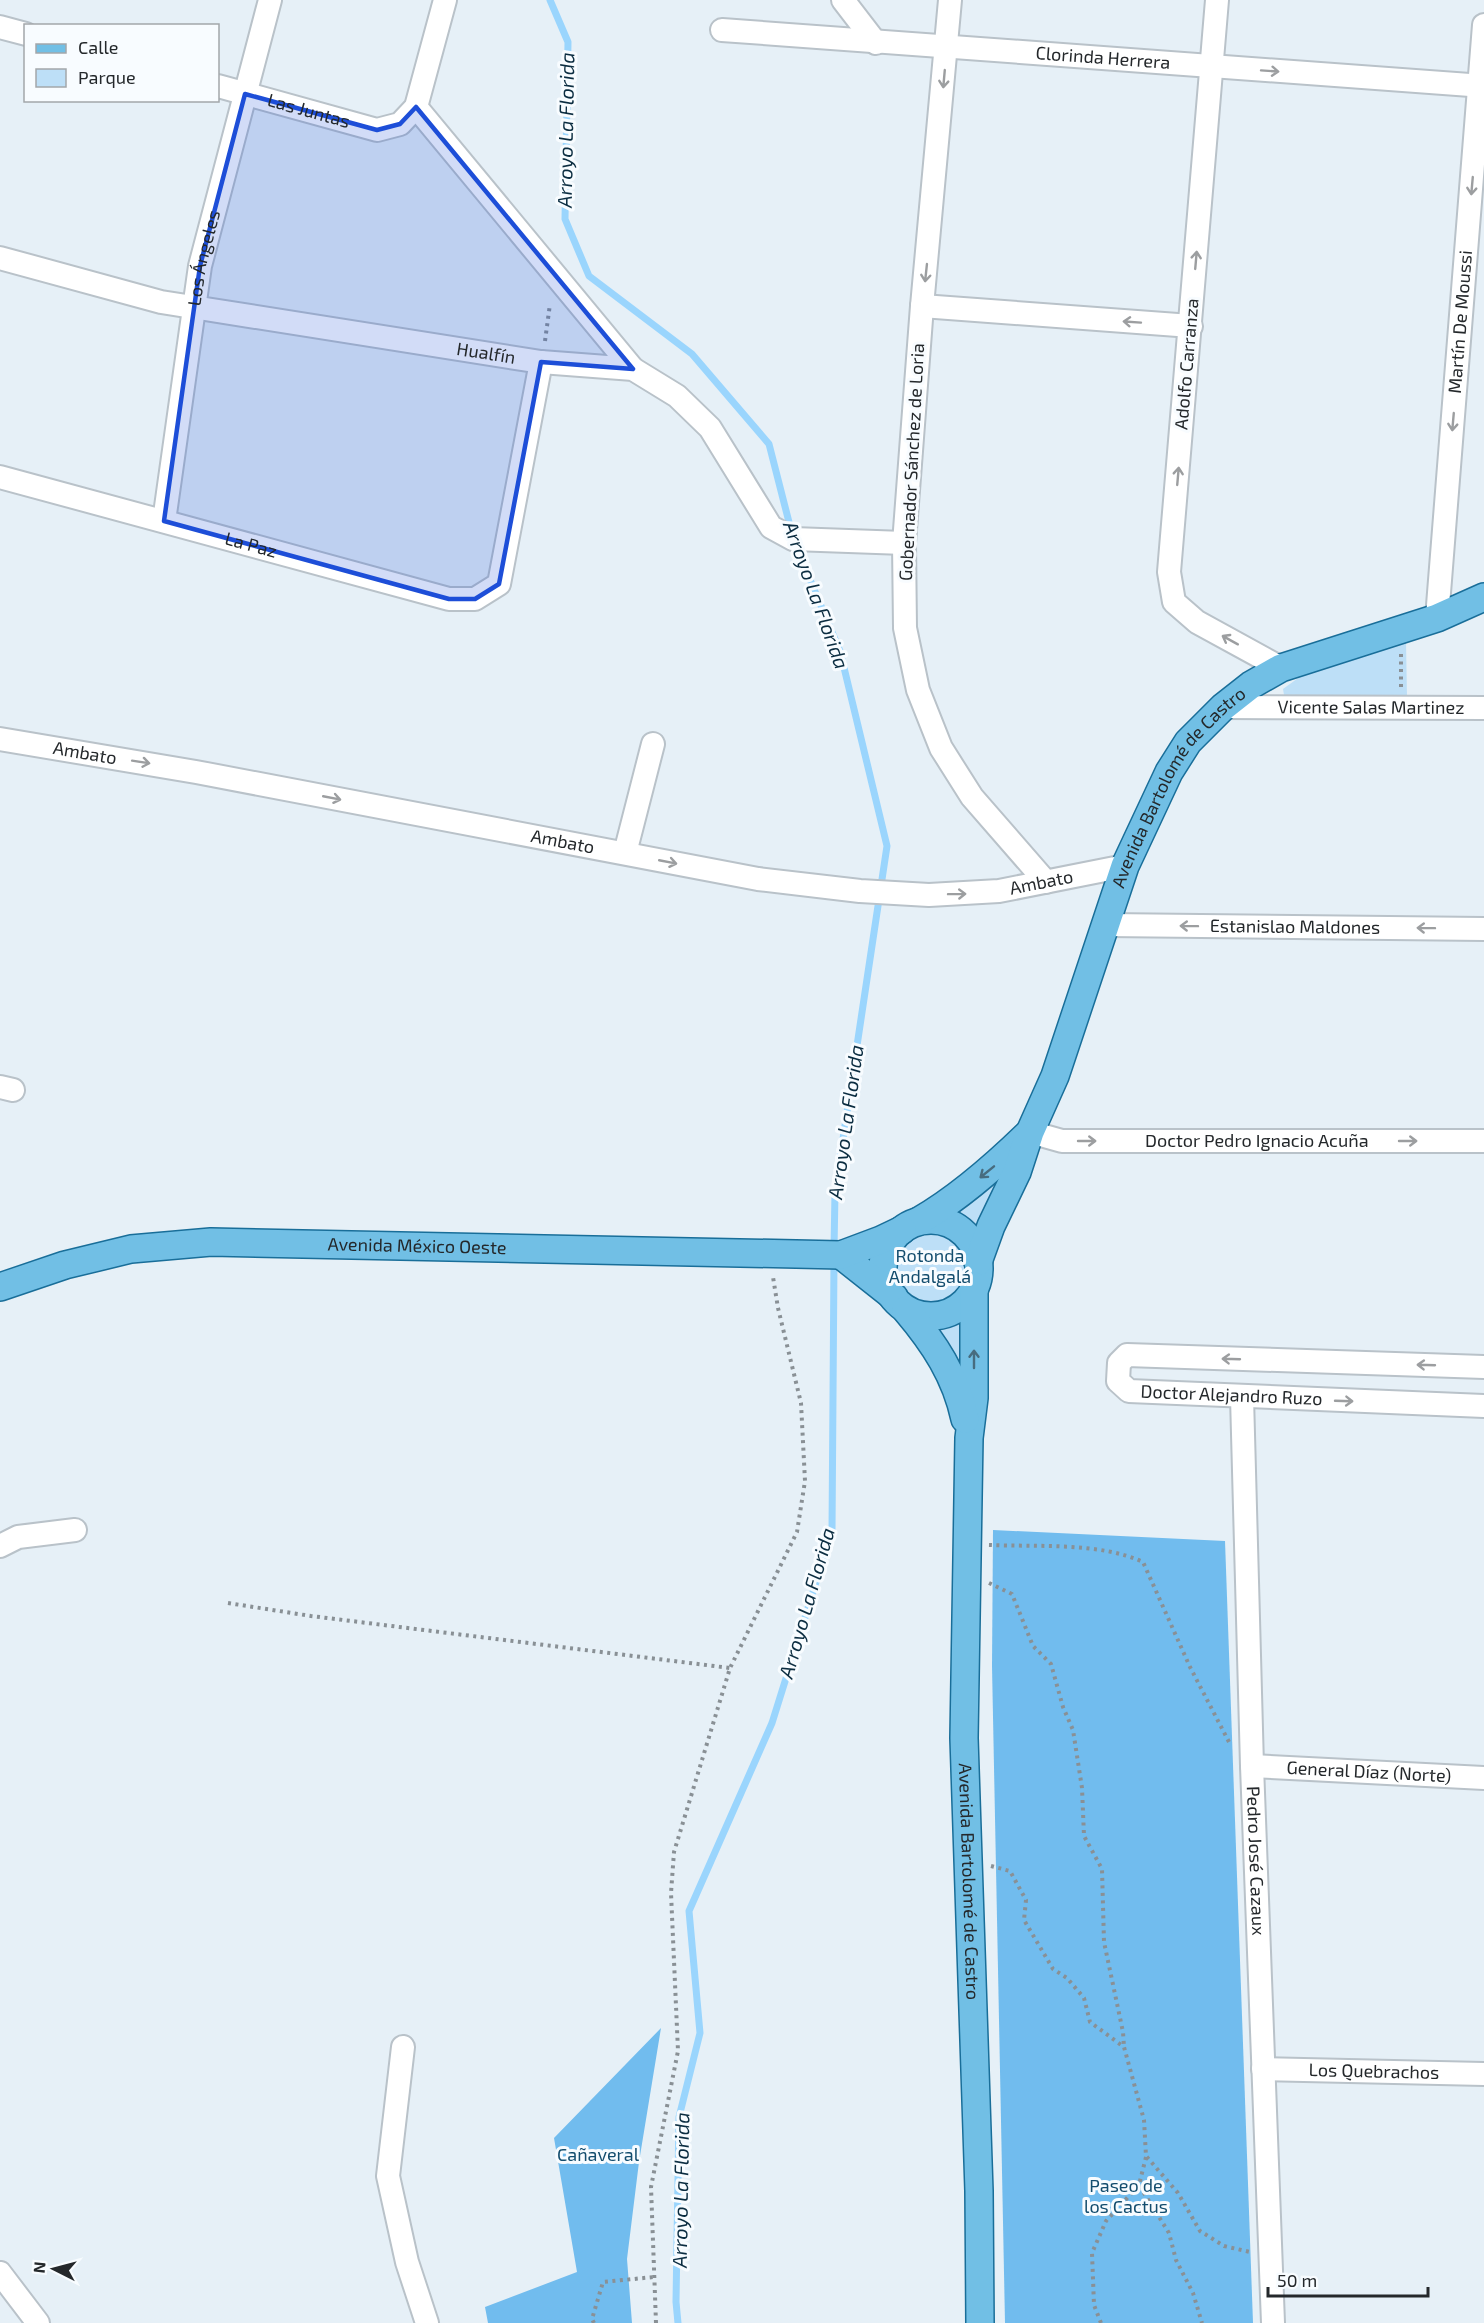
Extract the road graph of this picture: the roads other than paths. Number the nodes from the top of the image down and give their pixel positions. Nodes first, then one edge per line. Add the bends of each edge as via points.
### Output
1 (270, 0) edge
2 (445, 0) edge
3 (843, 0) edge
4 (950, 0) edge
5 (1217, 0) edge
6 (1484, 26) edge
7 (0, 27) edge
8 (722, 30) dead end
9 (24, 33) edge
10 (876, 43) junction
11 (947, 48) junction
12 (1212, 67) junction
13 (219, 86) edge
14 (1482, 86) edge
15 (245, 94) junction
16 (416, 107) junction
17 (0, 258) edge
18 (195, 306) junction
19 (922, 306) junction
20 (1191, 326) junction
21 (541, 362) junction
22 (633, 369) junction
23 (0, 477) edge
24 (164, 521) junction
25 (904, 543) junction
26 (1484, 597) edge
27 (1437, 618) junction
28 (1281, 668) junction
29 (1223, 707) junction
30 (1484, 708) edge
31 (0, 739) edge
32 (653, 744) dead end
33 (624, 853) junction
34 (1125, 866) junction
35 (1046, 882) junction
36 (1106, 925) junction
37 (1484, 929) edge
38 (1030, 1132) junction
39 (1484, 1141) edge
40 (910, 1225) junction
41 (841, 1255) junction
42 (976, 1274) junction
43 (0, 1287) edge
44 (901, 1304) junction
45 (1484, 1367) edge
46 (1242, 1397) junction
47 (1484, 1406) edge
48 (969, 1438) junction
49 (75, 1530) dead end
50 (0, 1546) edge
51 (1252, 1766) junction
52 (1484, 1778) edge
53 (403, 2047) dead end
54 (1263, 2069) junction
55 (1484, 2074) edge
56 (0, 2273) edge
57 (38, 2323) edge
58 (427, 2323) edge
59 (980, 2323) edge
60 (1273, 2323) edge

1 - 15 street, Los Ángeles
2 - 16 street
3 - 10 street
4 - 11 street, Gobernador Sánchez de Loria
5 - 12 street, Adolfo Carranza
6 - 14 street, Martín De Moussi
7 - 9 street
8 - 10 street, Clorinda Herrera
10 - 11 street, Clorinda Herrera
11 - 12 street, Clorinda Herrera
11 -> 19 street, Gobernador Sánchez de Loria
12 -> 14 street, Clorinda Herrera
20 -> 12 street, Adolfo Carranza
13 - 15 street, Las Juntas
14 -> 27 street, Martín De Moussi
15 - 16 street, Las Juntas via 377,130 400,124
15 - 18 street, Los Ángeles via 200,266
16 - 22 street
17 - 18 street, Hualfín via 161,302
18 - 21 street, Hualfín
18 - 24 street, Los Ángeles
20 -> 19 street
19 - 25 street, Gobernador Sánchez de Loria
28 -> 20 street, Adolfo Carranza via 1197,622 1174,602 1170,572
21 - 22 street, Hualfín
21 - 24 street, La Paz via 500,584 475,599 449,599
22 - 25 street, Hualfín via 677,396 710,428 771,527 793,539
23 - 24 street, La Paz
25 - 35 street, Gobernador Sánchez de Loria via 905,628 918,690 941,748 972,797
26 - 27 main road, Avenida Bartolomé de Castro
27 - 28 main road, Avenida Bartolomé de Castro
28 - 29 main road, Avenida Bartolomé de Castro
29 - 30 street, Vicente Salas Martinez
29 - 34 main road, Avenida Bartolomé de Castro via 1188,742 1169,772
31 -> 33 street, Ambato
32 - 33 street
33 -> 35 street, Ambato via 758,879 898,895 966,894
34 - 35 street, Ambato
34 - 36 main road, Avenida Bartolomé de Castro
37 -> 36 street, Estanislao Maldones
36 - 38 main road, Avenida Bartolomé de Castro via 1056,1076
38 -> 39 street, Doctor Pedro Ignacio Acuña via 1062,1141
38 -> 40 main road, Avenida Bartolomé de Castro via 939,1210
38 - 42 main road, Avenida Bartolomé de Castro via 1017,1172 990,1226
40 - 41 main road, Avenida México Oeste
40 - 42 main road via 941,1221 963,1232 973,1245
40 - 44 main road via 889,1246 884,1263 887,1287
41 - 43 main road, Avenida México Oeste via 211,1242 131,1249 65,1265
41 - 44 main road
42 - 44 main road via 967,1299 946,1313 929,1316
48 -> 42 main road, Avenida Bartolomé de Castro via 974,1398
44 - 48 main road, Avenida Bartolomé de Castro via 945,1364
45 -> 46 street, Doctor Alejandro Ruzo via 1128,1355 1119,1363 1118,1380 1129,1391
46 -> 47 street, Doctor Alejandro Ruzo
46 - 51 street, Pedro José Cazaux
48 - 59 main road, Avenida Bartolomé de Castro via 964,1738
49 - 50 street via 18,1537
51 - 52 street, General Díaz (Norte)
51 - 54 street, Pedro José Cazaux
53 - 58 street via 388,2176 406,2262
54 - 55 street, Los Quebrachos
54 - 60 street, Pedro José Cazaux
56 - 57 street

